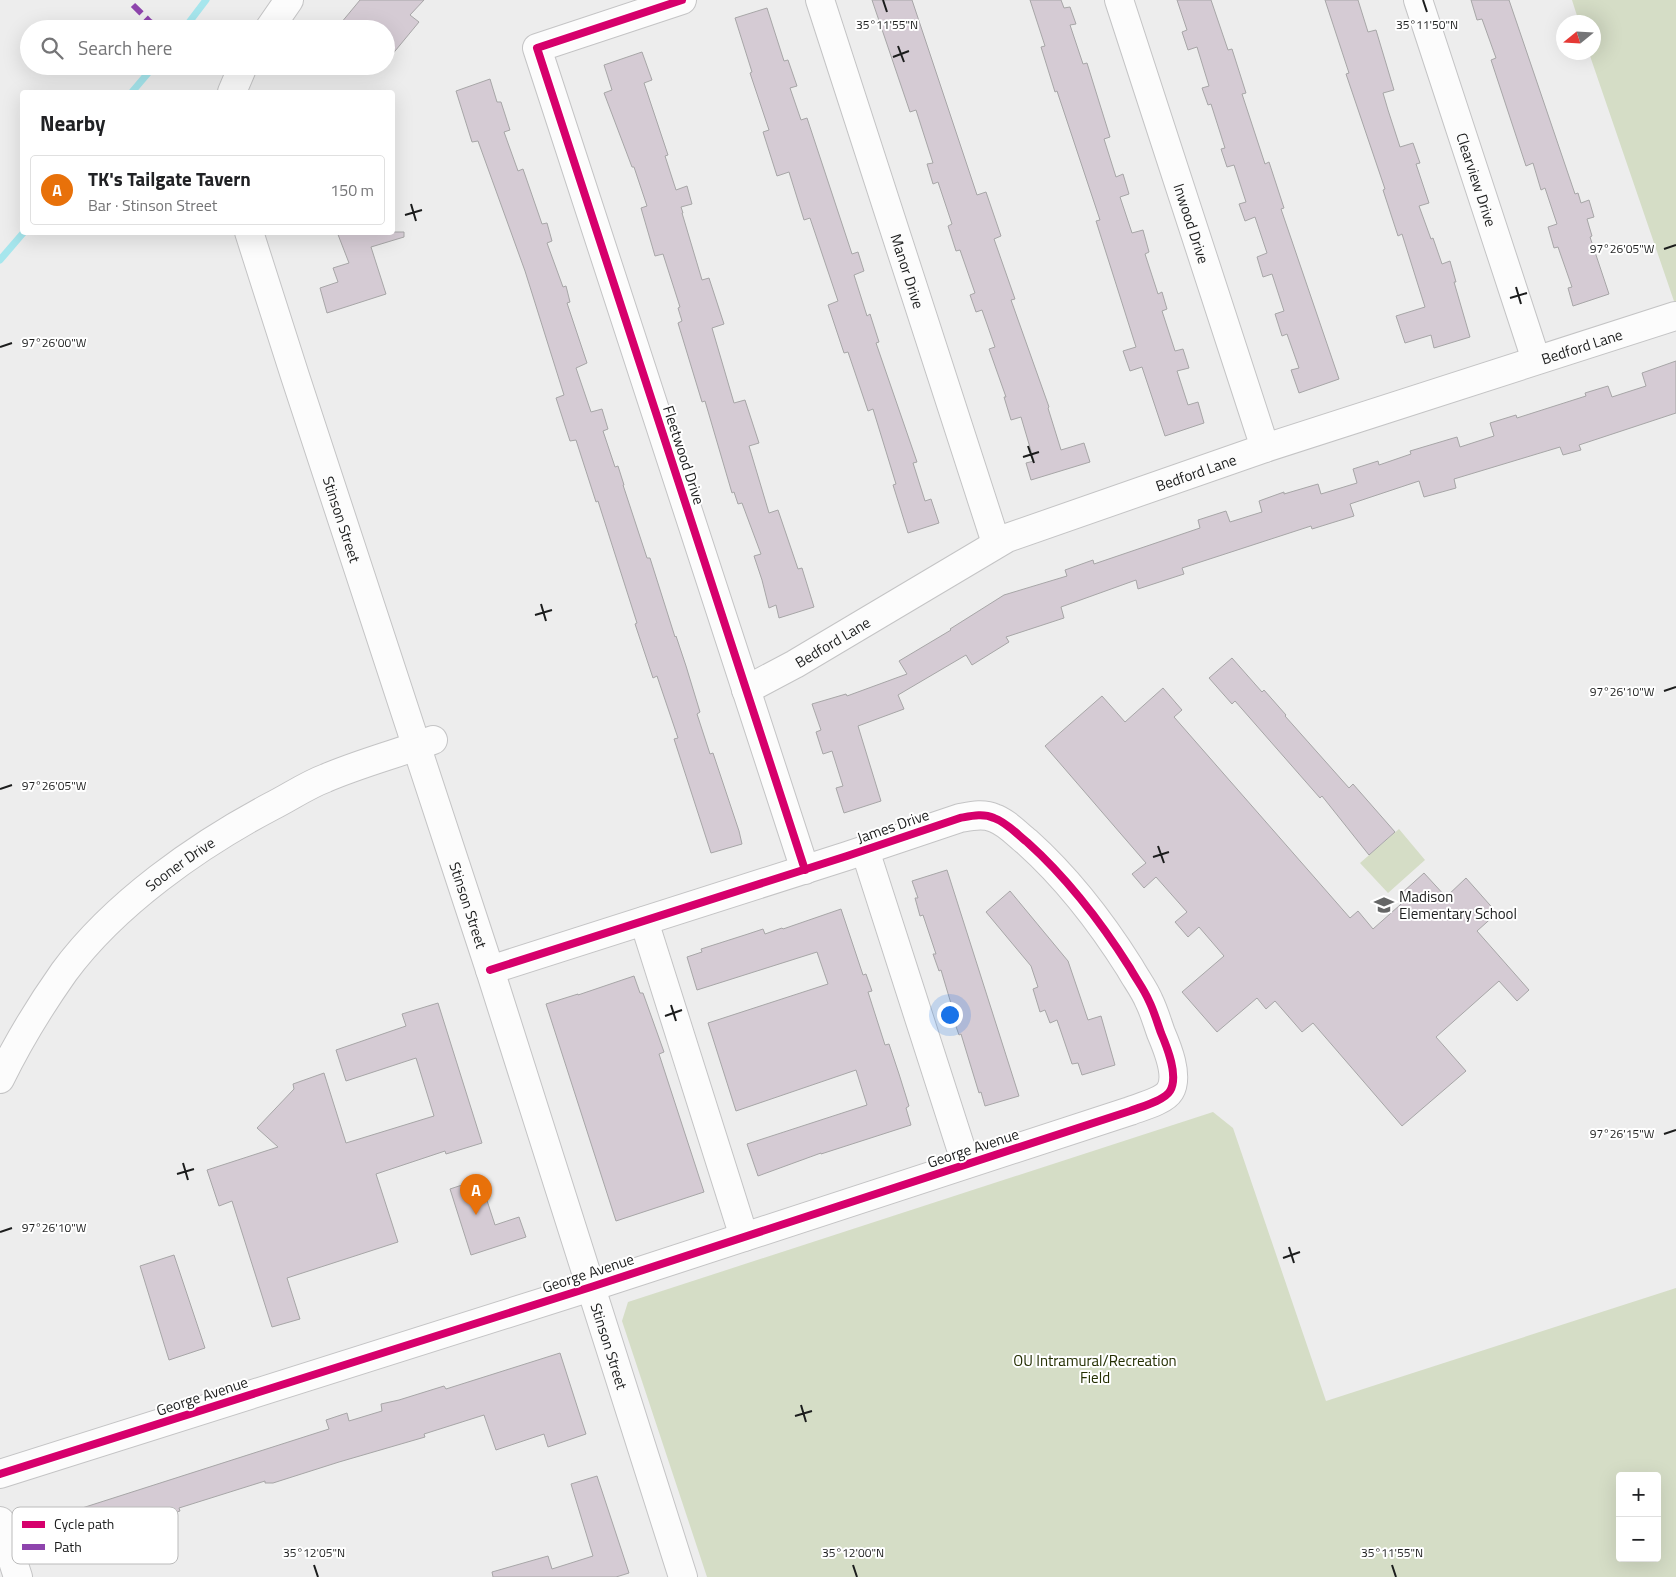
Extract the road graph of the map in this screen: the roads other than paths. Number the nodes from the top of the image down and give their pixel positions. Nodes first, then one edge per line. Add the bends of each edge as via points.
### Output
1 (289, 0) edge
2 (682, 0) edge
3 (820, 0) edge
4 (1119, 0) edge
5 (1418, 0) edge
6 (275, 20) edge
7 (239, 75) edge
8 (233, 90) edge
9 (250, 235) edge
10 (1675, 316) edge
11 (1536, 360) junction
12 (1265, 448) junction
13 (996, 543) junction
14 (746, 690) junction
15 (424, 743) junction
16 (865, 850) junction
17 (805, 870) junction
18 (644, 921) junction
19 (490, 970) junction
20 (1172, 1078) joint
21 (0, 1079) edge
22 (966, 1164) junction
23 (744, 1237) junction
24 (591, 1287) junction
25 (0, 1474) edge
26 (0, 1522) edge
27 (12, 1559) edge
28 (14, 1564) edge
29 (18, 1577) edge
30 (683, 1577) edge

1 - 6 street
2 - 14 street, Fleetwood Drive via 537,48
3 - 13 street, Manor Drive
4 - 12 street, Inwood Drive
5 - 11 street, Clearview Drive
7 - 8 street
9 - 15 street, Stinson Street via 295,376
10 - 11 street, Bedford Lane
11 - 12 street, Bedford Lane
12 - 13 street, Bedford Lane via 1044,523
13 - 14 street, Bedford Lane
14 - 17 street, Fleetwood Drive
15 - 19 street, Stinson Street
15 - 21 street, Sooner Drive via 324,778 216,837 149,887 112,919 64,972
16 - 17 street, James Drive
16 - 20 street, James Drive via 976,815 995,818 1015,832 1062,877 1117,947 1149,1000 1169,1051
16 - 22 street
17 - 18 street, James Drive
18 - 19 street, James Drive
18 - 23 street
19 - 24 street, Stinson Street
20 - 22 street, George Avenue via 1167,1094 1151,1103
22 - 23 street, George Avenue
23 - 24 street, George Avenue
24 - 25 street, George Avenue
24 - 30 street, Stinson Street
26 - 27 street
28 - 29 street

